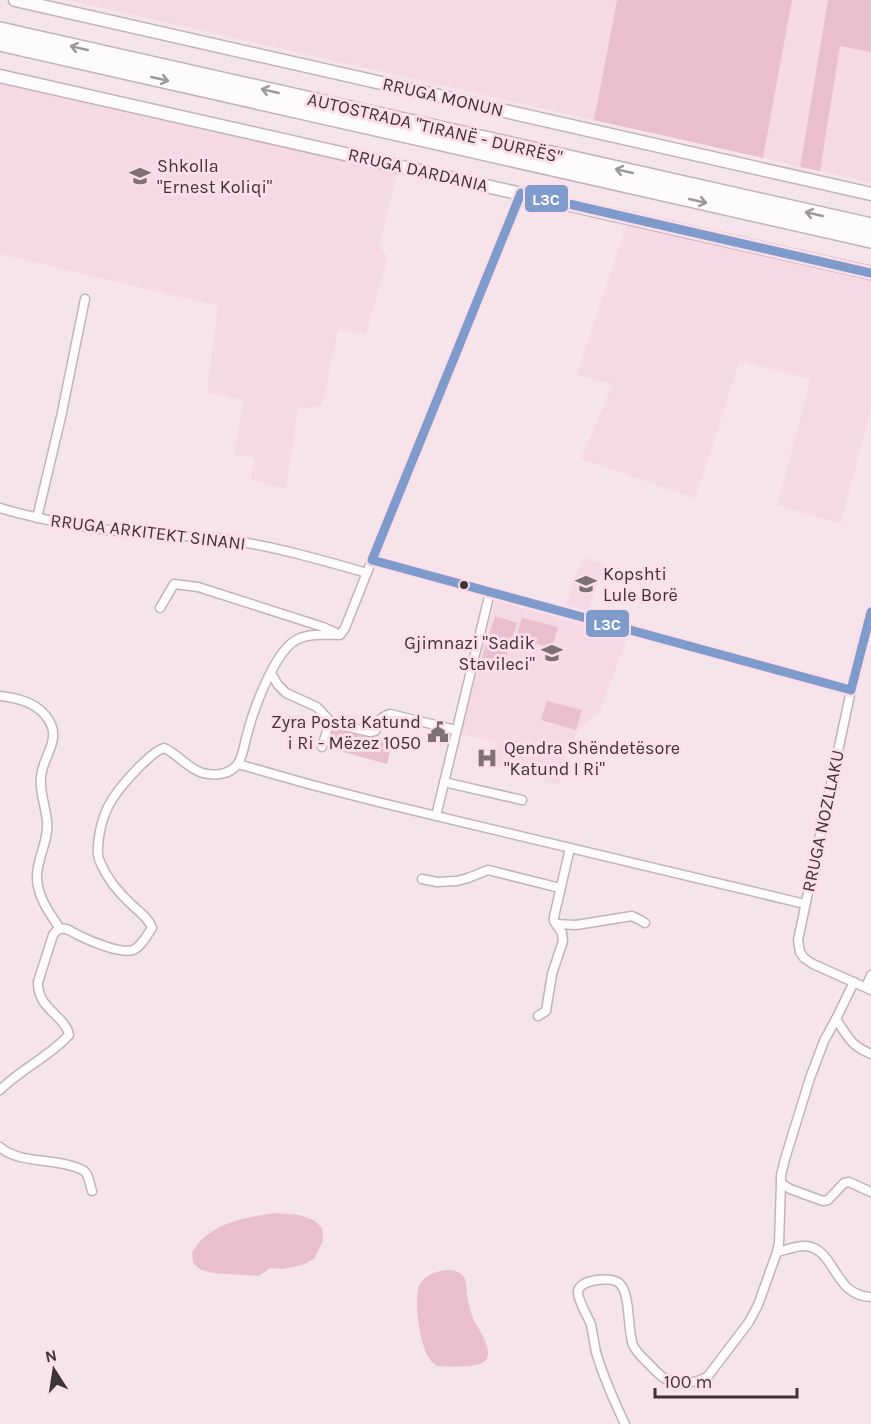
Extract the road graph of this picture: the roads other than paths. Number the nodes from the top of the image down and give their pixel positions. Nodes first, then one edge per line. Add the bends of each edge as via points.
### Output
1 (15, 0) edge
2 (0, 30) edge
3 (0, 44) edge
4 (0, 76) edge
5 (521, 194) junction
6 (871, 194) edge
7 (871, 226) edge
8 (871, 240) edge
9 (871, 273) edge
10 (85, 299) dead end
11 (0, 508) edge
12 (37, 518) junction
13 (372, 560) junction
14 (367, 573) junction
15 (490, 592) junction
16 (160, 608) dead end
17 (871, 612) edge
18 (340, 635) junction
19 (271, 673) junction
20 (851, 690) junction
21 (0, 696) edge
22 (330, 721) junction
23 (456, 730) junction
24 (322, 747) dead end
25 (238, 764) junction
26 (444, 782) junction
27 (522, 800) dead end
28 (436, 816) junction
29 (570, 848) junction
30 (422, 879) dead end
31 (560, 888) junction
32 (805, 904) junction
33 (556, 924) junction
34 (645, 924) dead end
35 (60, 929) junction
36 (871, 975) edge
37 (854, 982) junction
38 (868, 988) edge
39 (538, 1016) dead end
40 (836, 1019) junction
41 (871, 1054) edge
42 (0, 1090) edge
43 (0, 1147) edge
44 (781, 1183) junction
45 (92, 1191) dead end
46 (871, 1192) edge
47 (777, 1252) junction
48 (871, 1297) edge
49 (625, 1424) edge

1 - 6 main road, RRUGA MONUN
7 -> 2 highway, AUTOSTRADA "TIRANË - DURRËS"
3 -> 8 highway, AUTOSTRADA "TIRANË - DURRËS"
4 - 5 main road, RRUGA DARDANIA
5 - 9 main road, RRUGA DARDANIA
5 - 13 street
10 - 12 street
11 - 12 street, RRUGA ARKITEKT SINANI
12 - 14 street, RRUGA ARKITEKT SINANI via 82,527 229,540
13 - 14 street
13 - 15 street
14 - 18 street
15 - 20 street
15 - 23 street
16 - 18 street via 174,584 198,587
17 - 20 street, RRUGA NOZLLAKU
18 - 19 street via 296,639
19 - 22 street via 286,693 317,707
19 - 25 street via 255,706
20 - 32 street, RRUGA NOZLLAKU
21 - 35 street via 32,704 52,727 54,735 42,770 47,822 37,874 41,897
22 - 23 street via 370,732 375,731 382,716 390,714
22 - 24 street
23 - 26 street
25 - 28 street
25 - 35 street via 230,772 204,774 165,748 152,755 109,804 100,831 99,861 116,888 152,928 136,948 115,948
26 - 27 street
26 - 28 street
28 - 29 street
29 - 31 street
29 - 32 street
30 - 31 street via 457,881 488,870
31 - 33 street
32 - 37 street, RRUGA NOZLLAKU via 798,940 800,952 813,964
33 - 34 street via 632,916
33 - 39 street via 563,941 546,1011
35 - 42 street via 53,935 38,988 45,1005 67,1026 69,1035
36 - 38 street
37 - 38 street, RRUGA NOZLLAKU
37 - 40 street
40 - 41 street via 852,1043
40 - 44 street via 810,1078 784,1159
43 - 45 street via 20,1157 83,1170
44 - 46 street via 823,1201 849,1182
44 - 47 street
47 - 48 street via 801,1246 818,1250 848,1288
47 - 49 street via 749,1322 708,1376 693,1383 664,1377 636,1350 620,1284 600,1280 581,1286 579,1296 596,1352

